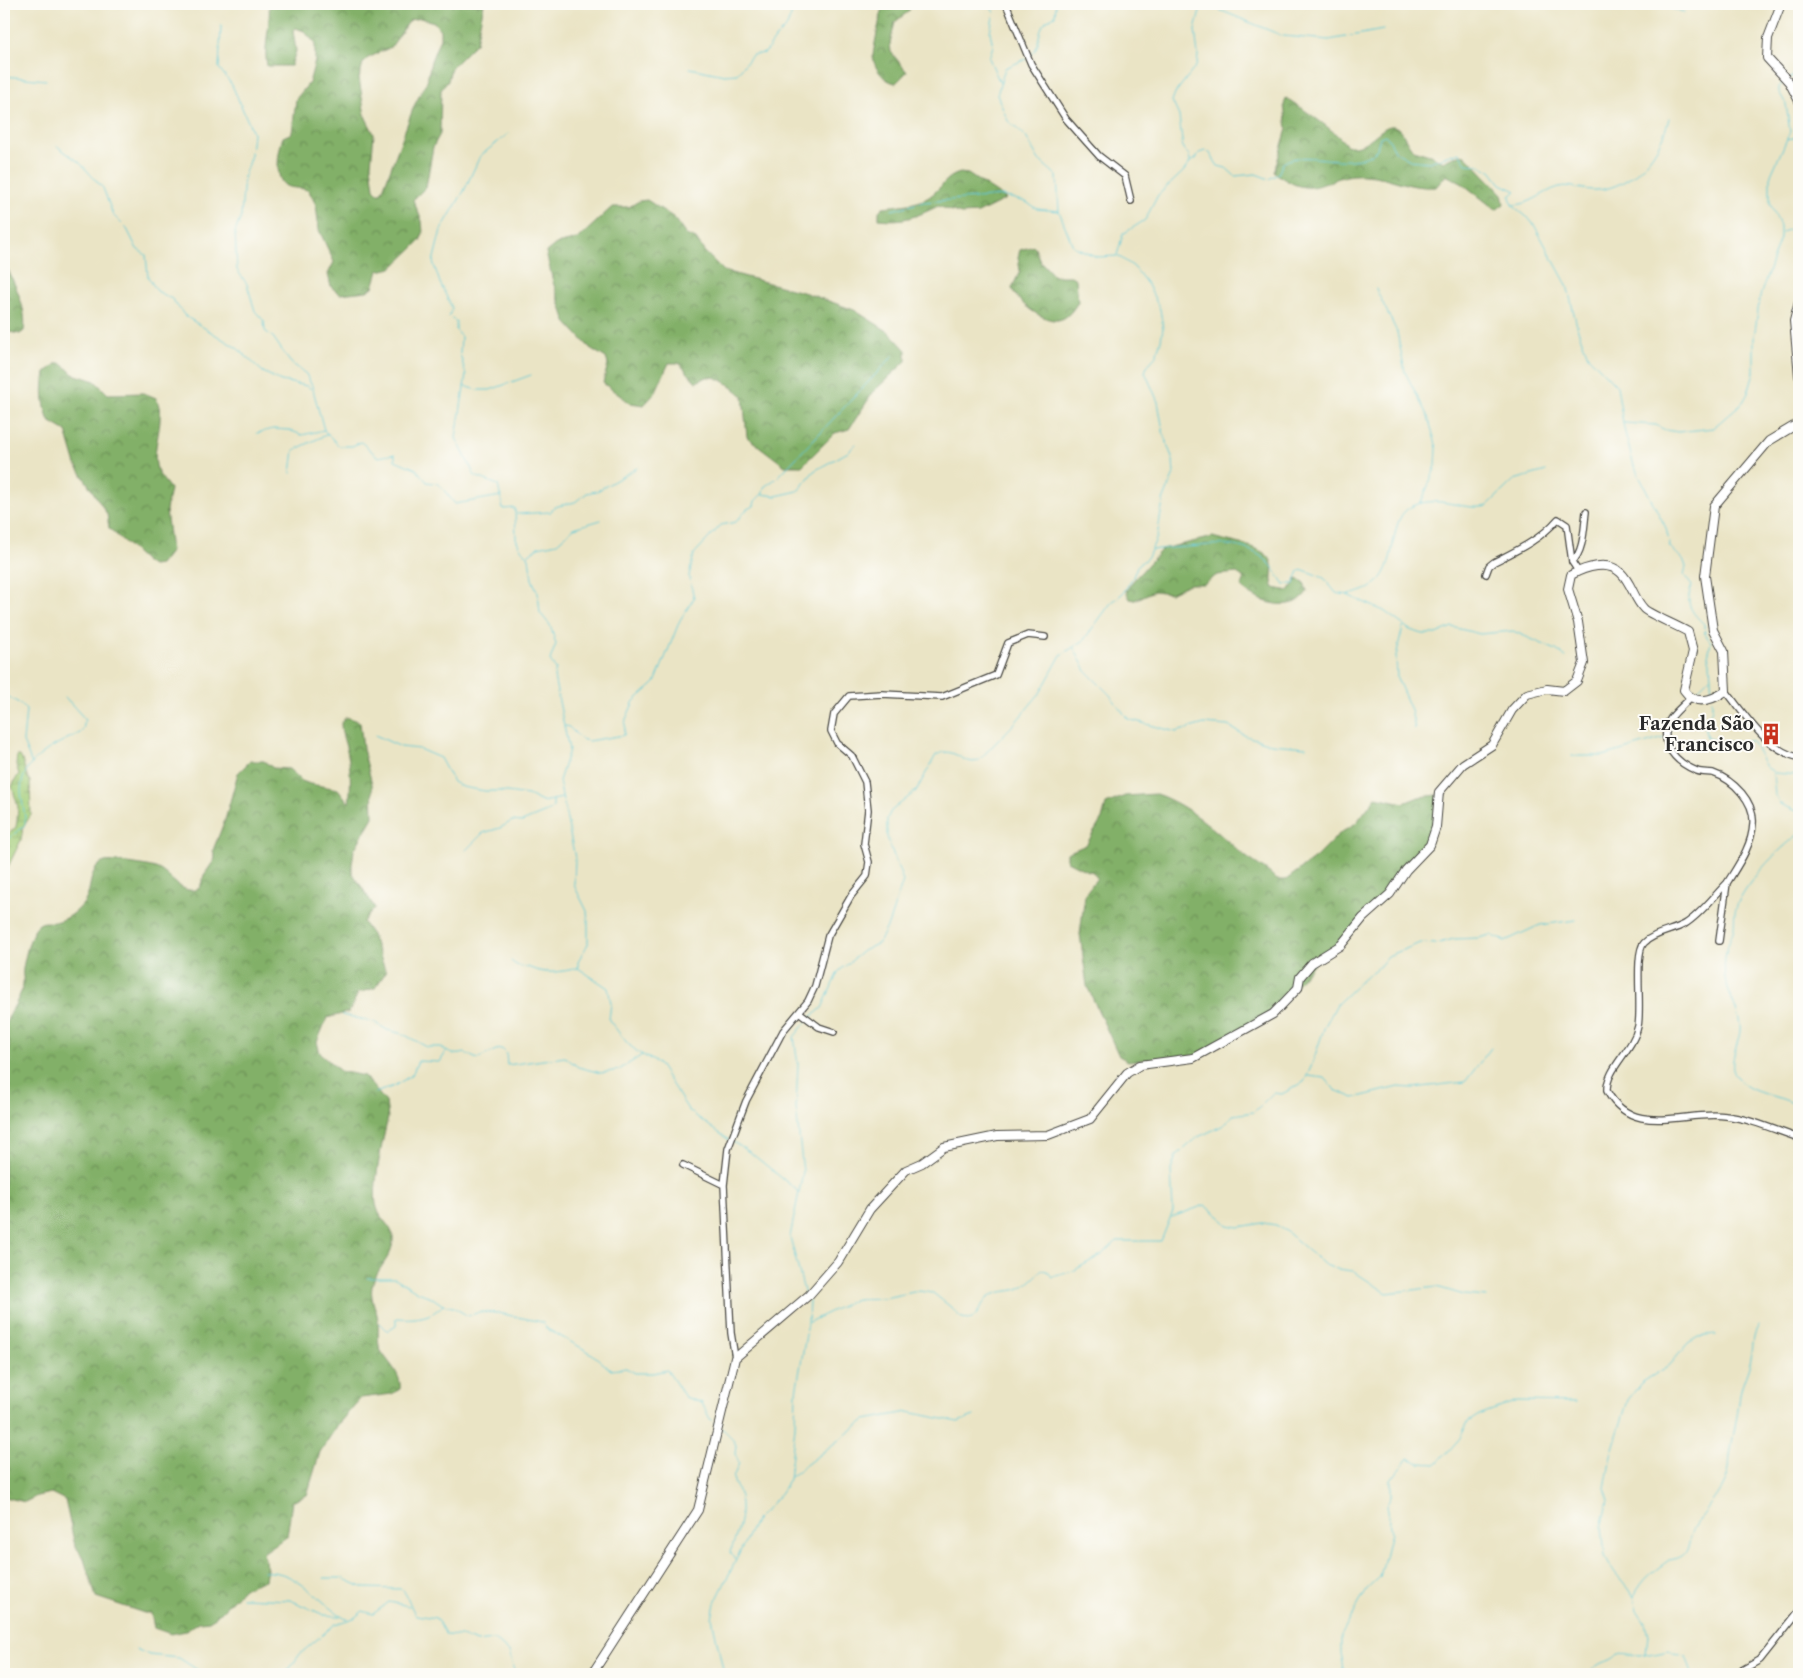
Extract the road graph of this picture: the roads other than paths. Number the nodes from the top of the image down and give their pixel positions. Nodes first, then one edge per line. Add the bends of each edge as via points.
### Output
1 (1006, 4) edge
2 (1781, 4) edge
3 (1799, 101) edge
4 (1132, 201) dead end
5 (1799, 302) edge
6 (1799, 376) edge
7 (1799, 423) edge
8 (1586, 512) dead end
9 (1572, 562) junction
10 (1578, 571) junction
11 (1486, 574) dead end
12 (1045, 637) dead end
13 (1726, 691) junction
14 (1690, 698) junction
15 (1799, 756) edge
16 (1726, 884) junction
17 (1719, 941) dead end
18 (799, 1012) junction
19 (834, 1032) dead end
20 (1799, 1138) edge
21 (683, 1165) dead end
22 (724, 1185) junction
23 (735, 1358) junction
24 (1799, 1611) edge
25 (592, 1674) edge
26 (1734, 1674) edge

1 - 4 street via 1031,64 1066,119 1099,156 1125,176
2 - 3 street via 1768,38 1768,58 1789,82
5 - 6 street via 1794,321
7 - 13 street via 1769,441 1714,506 1705,576 1713,630 1724,651
8 - 9 street via 1581,543
9 - 10 street
9 - 11 street via 1567,525 1558,519 1533,542 1494,562
10 - 14 street via 1609,566 1622,573 1645,610 1688,632 1693,651 1684,690
10 - 23 street via 1572,575 1568,589 1578,622 1584,663 1577,681 1564,691 1547,689 1527,694 1512,710 1492,745 1463,764 1439,792 1436,827 1430,845 1406,870 1390,894 1363,918 1341,945 1312,963 1300,977 1298,988 1273,1014 1193,1058 1140,1065 1127,1073 1090,1120 1048,1135 998,1136 944,1147 906,1170 870,1209 838,1262 807,1298
12 - 18 street via 1028,635 1008,642 996,674 957,692 942,697 849,696 834,714 831,731 837,743 852,756 865,782 868,810 864,844 869,862 867,876 851,896 828,936 815,986
13 - 14 street via 1711,699
13 - 15 street via 1777,749
14 - 16 street via 1669,721 1666,744 1673,757 1698,772 1714,774 1749,800 1753,823 1748,846
16 - 17 street
16 - 20 street via 1686,923 1650,938 1640,949 1638,1027 1628,1052 1609,1078 1607,1091 1620,1108 1636,1117 1669,1119 1724,1115
18 - 19 street via 819,1027
18 - 22 street via 783,1031 746,1101 731,1140
21 - 22 street
22 - 23 street
23 - 25 street via 698,1510
24 - 26 street via 1760,1660

